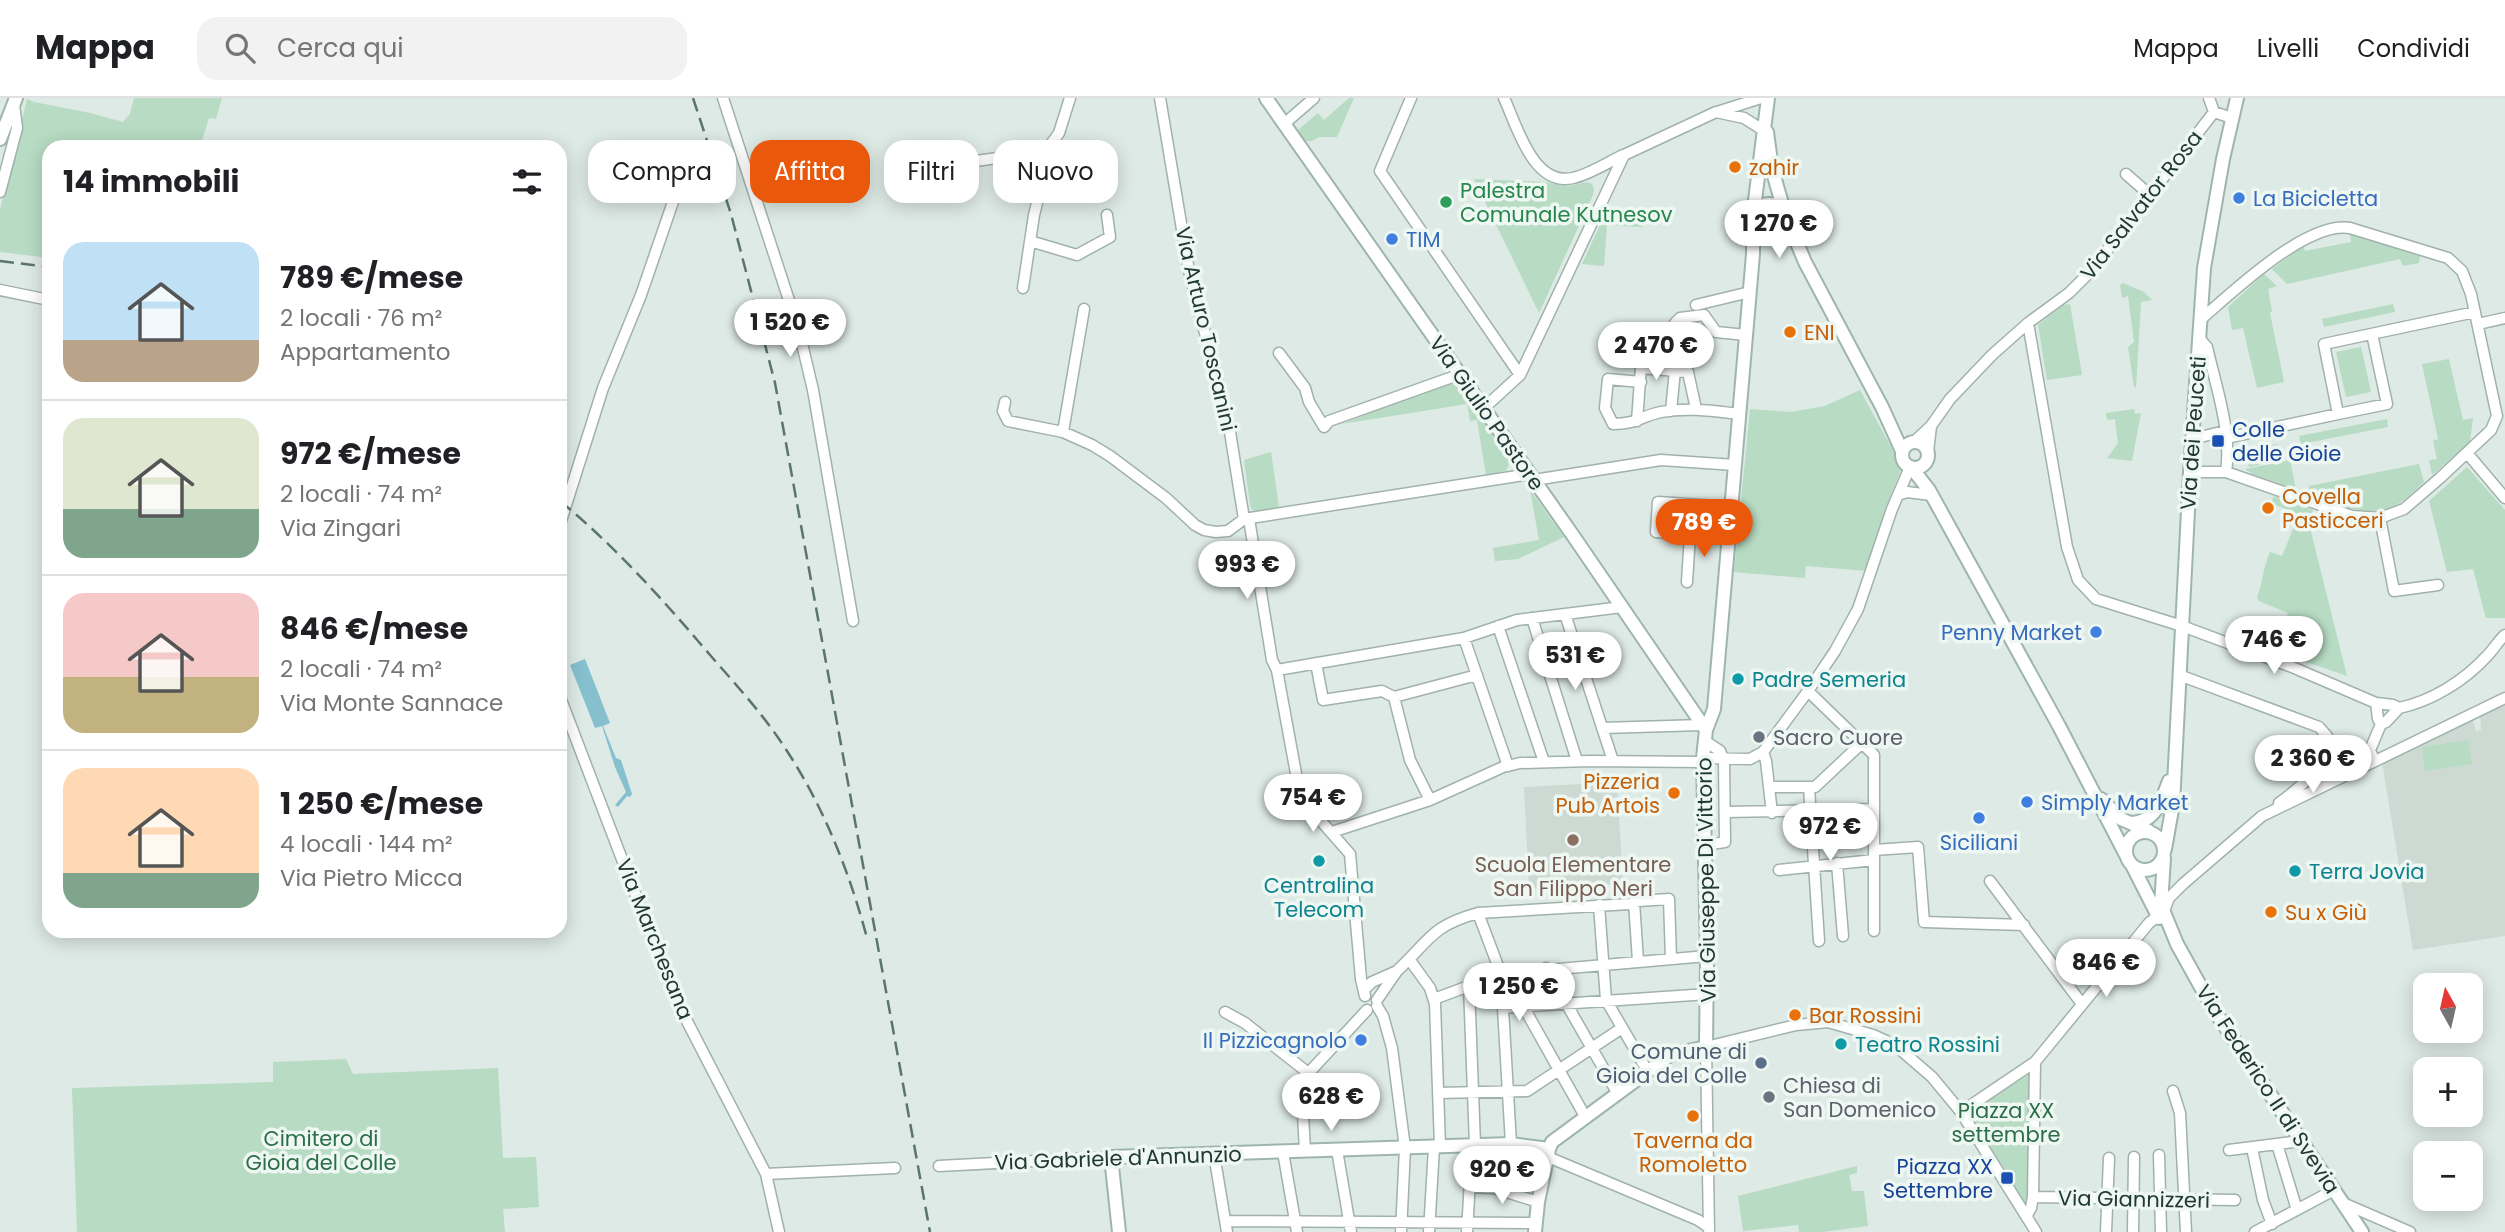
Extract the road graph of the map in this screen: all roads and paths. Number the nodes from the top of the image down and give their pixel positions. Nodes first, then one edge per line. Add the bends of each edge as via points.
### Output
1 (723, 98) edge
2 (1070, 98) edge
3 (1160, 98) edge
4 (1266, 98) edge
5 (1314, 98) edge
6 (1411, 98) edge
7 (1504, 98) edge
8 (1761, 98) edge
9 (1768, 98) edge
10 (2210, 98) edge
11 (2238, 98) edge
12 (15, 101) edge
13 (1716, 112) junction
14 (2214, 112) junction
15 (1766, 113) junction
16 (2232, 118) junction
17 (1284, 124) junction
18 (1763, 130) junction
19 (0, 139) edge
20 (1055, 140) edge
21 (1624, 155) junction
22 (2126, 174) dead end
23 (0, 192) edge
24 (2150, 195) junction
25 (673, 203) edge
26 (1037, 203) edge
27 (1107, 215) dead end
28 (1786, 217) junction
29 (1753, 220) junction
30 (1772, 237) junction
31 (1030, 242) junction
32 (1753, 254) junction
33 (1805, 262) junction
34 (1023, 288) dead end
35 (0, 290) edge
36 (1749, 292) junction
37 (42, 299) edge
38 (1696, 305) dead end
39 (1084, 309) dead end
40 (2475, 312) junction
41 (2505, 318) edge
42 (2200, 320) junction
43 (2028, 323) junction
44 (2478, 324) junction
45 (2372, 334) junction
46 (1746, 335) junction
47 (2199, 338) junction
48 (1643, 340) dead end
49 (1279, 353) dead end
50 (1641, 368) junction
51 (1672, 370) junction
52 (1458, 375) junction
53 (1520, 375) junction
54 (1640, 382) junction
55 (1005, 402) dead end
56 (1483, 409) junction
57 (1696, 409) junction
58 (1671, 411) junction
59 (1739, 414) junction
60 (2338, 414) junction
61 (1637, 421) junction
62 (1891, 425) junction
63 (1931, 426) junction
64 (1063, 432) junction
65 (2226, 434) junction
66 (2192, 439) junction
67 (1914, 442) junction
68 (1902, 451) junction
69 (2467, 453) junction
70 (1928, 454) junction
71 (1735, 465) junction
72 (1911, 467) junction
73 (2190, 472) junction
74 (2226, 472) junction
75 (1532, 477) junction
76 (1930, 492) junction
77 (1898, 495) junction
78 (2505, 498) edge
79 (567, 502) edge
80 (1731, 507) junction
81 (2380, 518) junction
82 (1247, 519) junction
83 (1690, 535) junction
84 (1728, 538) junction
85 (1687, 582) dead end
86 (2438, 586) dead end
87 (1622, 607) junction
88 (1565, 614) junction
89 (1532, 618) junction
90 (853, 621) dead end
91 (1498, 626) junction
92 (2182, 626) junction
93 (2505, 635) edge
94 (1464, 638) junction
95 (1316, 663) junction
96 (1278, 670) junction
97 (1476, 675) junction
98 (2179, 675) junction
99 (1808, 691) junction
100 (1394, 697) junction
101 (2505, 698) edge
102 (2376, 704) junction
103 (2399, 708) junction
104 (567, 715) edge
105 (2381, 724) junction
106 (1602, 728) junction
107 (1704, 732) junction
108 (1862, 743) junction
109 (2329, 746) junction
110 (1763, 752) junction
111 (1703, 760) junction
112 (1724, 760) junction
113 (2374, 760) junction
114 (1577, 761) junction
115 (1614, 761) junction
116 (1544, 762) junction
117 (1507, 766) junction
118 (2173, 771) junction
119 (2340, 777) junction
120 (2086, 779) junction
121 (1769, 787) junction
122 (1809, 787) junction
123 (1430, 800) junction
124 (1874, 810) junction
125 (1725, 812) junction
126 (1811, 812) junction
127 (1772, 813) junction
128 (2262, 816) junction
129 (2141, 827) junction
130 (1332, 832) junction
131 (1703, 845) junction
132 (2164, 854) junction
133 (1874, 855) junction
134 (2130, 861) junction
135 (1837, 863) junction
136 (1815, 866) junction
137 (1779, 870) dead end
138 (1990, 881) dead end
139 (2155, 896) junction
140 (1632, 903) junction
141 (1599, 905) junction
142 (1478, 913) junction
143 (2161, 913) junction
144 (2024, 925) junction
145 (1874, 931) dead end
146 (1843, 936) dead end
147 (1819, 940) dead end
148 (1707, 956) junction
149 (1409, 959) junction
150 (1671, 959) junction
151 (1638, 961) junction
152 (1603, 964) junction
153 (1546, 968) junction
154 (1397, 971) junction
155 (1500, 974) junction
156 (1469, 986) junction
157 (1365, 993) junction
158 (1708, 994) junction
159 (1434, 999) junction
160 (1606, 1000) junction
161 (1566, 1003) junction
162 (2082, 1004) junction
163 (1374, 1005) junction
164 (1523, 1006) junction
165 (1503, 1008) junction
166 (1225, 1012) dead end
167 (1622, 1028) junction
168 (1706, 1047) junction
169 (1592, 1048) junction
170 (2035, 1062) junction
171 (1559, 1070) junction
172 (1648, 1072) junction
173 (1307, 1073) junction
174 (2173, 1091) dead end
175 (1508, 1092) junction
176 (1438, 1093) junction
177 (1473, 1093) junction
178 (1618, 1094) junction
179 (1961, 1112) junction
180 (1586, 1118) junction
181 (2301, 1141) junction
182 (1511, 1144) junction
183 (2277, 1144) junction
184 (1474, 1145) junction
185 (1437, 1147) junction
186 (1405, 1148) junction
187 (2252, 1148) junction
188 (1337, 1150) junction
189 (2228, 1150) dead end
190 (1305, 1151) junction
191 (1283, 1152) junction
192 (1549, 1153) junction
193 (1214, 1154) junction
194 (2159, 1155) dead end
195 (1111, 1157) junction
196 (2134, 1157) dead end
197 (2109, 1158) dead end
198 (939, 1166) dead end
199 (895, 1168) dead end
200 (766, 1174) junction
201 (1470, 1187) junction
202 (2334, 1190) junction
203 (2033, 1197) junction
204 (2107, 1198) junction
205 (2132, 1199) junction
206 (2160, 1199) junction
207 (2186, 1200) junction
208 (2235, 1200) dead end
209 (1538, 1202) junction
210 (2343, 1203) junction
211 (2298, 1210) junction
212 (2027, 1215) junction
213 (2272, 1224) junction
214 (1226, 1227) edge
215 (1296, 1227) edge
216 (1350, 1227) edge
217 (1402, 1227) edge
218 (1429, 1227) edge
219 (1468, 1227) edge
220 (1498, 1228) edge
221 (1536, 1228) edge
222 (1708, 1229) edge
223 (779, 1232) edge
224 (1119, 1232) edge
225 (2036, 1232) edge
226 (2106, 1232) edge
227 (2133, 1232) edge
228 (2161, 1232) edge
229 (2186, 1232) edge
230 (2255, 1232) edge
231 (2362, 1232) edge
232 (2410, 1232) edge

1 - 90 street via 799,331
2 - 20 street
3 - 82 street, Via Arturo Toscanini via 1189,271
4 - 17 main road, Via Giulio Pastore
5 - 17 street
6 - 53 street via 1380,171
7 - 21 street via 1536,166 1555,178 1570,179
8 - 13 street
9 - 15 main road
10 - 14 street
11 - 16 main road, Via dei Peuceti
12 - 19 main road
12 - 23 street via 17,128
13 - 18 street via 1744,118
13 - 21 street
14 - 16 street, Via Salvator Rosa
14 - 24 street, Via Salvator Rosa
15 - 18 main road
15 - 28 main road via 1772,169
16 - 42 main road, Via dei Peuceti via 2210,229
17 - 52 main road, Via Giulio Pastore
18 - 29 main road
21 - 53 street
22 - 24 street
24 - 43 street, Via Salvator Rosa via 2091,271
25 - 79 street via 603,388
26 - 31 street
27 - 31 street via 1110,237 1077,255
28 - 29 main road via 1781,208 1767,205 1756,210
28 - 30 main road via 1784,230
28 - 33 main road
29 - 30 main road via 1760,235
29 - 32 main road, Via Giuseppe Di Vittorio
30 - 32 main road
30 - 33 main road
31 - 34 street
32 - 36 main road, Via Giuseppe Di Vittorio
33 - 62 main road
35 - 37 street
36 - 38 street
36 - 46 main road, Via Giuseppe Di Vittorio
39 - 64 street
40 - 42 street via 2466,278 2448,258 2339,227 2293,246
40 - 44 street
40 - 45 street
41 - 44 street
42 - 47 main road, Via dei Peuceti
43 - 63 street, Via Salvator Rosa via 1963,385
43 - 92 street via 2067,547 2078,580 2107,603
44 - 69 street via 2497,416 2491,430
45 - 60 street via 2324,344
45 - 60 street via 2387,404
46 - 51 street via 1716,332 1704,314 1680,318 1675,323
46 - 59 main road, Via Giuseppe Di Vittorio
47 - 65 street via 2207,347
47 - 66 main road, Via dei Peuceti
48 - 50 street
49 - 52 street via 1305,388 1324,427 1329,421
50 - 51 street
50 - 54 street
51 - 57 street via 1688,372
51 - 58 street
52 - 56 main road, Via Giulio Pastore
53 - 56 street
54 - 61 street
54 - 61 street via 1608,379 1605,408 1613,424
55 - 64 street via 1008,421
56 - 75 main road, Via Giulio Pastore
57 - 58 street
57 - 59 street
58 - 61 street
59 - 71 main road, Via Giuseppe Di Vittorio
60 - 65 street
62 - 67 main road
62 - 68 main road
63 - 67 street, Via Salvator Rosa
63 - 70 street
64 - 82 street via 1110,456 1199,527 1223,532
65 - 66 street
65 - 74 street
66 - 73 main road, Via dei Peuceti
67 - 68 main road
67 - 70 main road via 1923,444
68 - 72 main road via 1904,462
69 - 78 street
69 - 81 street via 2404,509
70 - 72 main road via 1921,467
70 - 76 main road
71 - 75 street via 1661,460
71 - 80 main road, Via Giuseppe Di Vittorio
72 - 76 main road
72 - 77 street
73 - 74 street
73 - 92 main road, Via dei Peuceti
74 - 81 street via 2352,516
75 - 82 street
75 - 87 main road, Via Giulio Pastore
76 - 77 street
76 - 120 main road
77 - 99 street via 1858,609
80 - 83 street via 1658,502 1656,532
80 - 84 main road, Via Giuseppe Di Vittorio
81 - 86 street via 2395,591
82 - 96 street, Via Arturo Toscanini via 1272,660
83 - 84 street
83 - 85 street
84 - 107 main road, Via Giuseppe Di Vittorio via 1714,709
87 - 88 street
87 - 107 main road, Via Giulio Pastore
88 - 89 street
88 - 106 street
89 - 91 street
89 - 114 street
91 - 94 street
91 - 116 street
92 - 98 main road, Via dei Peuceti
92 - 102 street
93 - 103 street via 2487,657 2451,685 2422,703
94 - 95 street
94 - 97 street
95 - 96 street
95 - 100 street via 1323,700 1382,691
96 - 130 street via 1301,797
97 - 100 street
97 - 117 street
98 - 109 street via 2319,727 2325,730
98 - 118 main road, Via dei Peuceti
99 - 108 street
99 - 110 street
100 - 123 street via 1410,760
101 - 113 street
102 - 103 street
102 - 105 street
103 - 105 street
104 - 200 street, Via Marchesana via 675,998
105 - 113 street via 2370,750
106 - 107 street
106 - 115 street
107 - 111 main road, Via Giuseppe Di Vittorio
107 - 112 street
108 - 122 street via 1815,787
108 - 124 street via 1874,755
109 - 119 street
109 - 128 street via 2310,776
110 - 112 street via 1750,759
110 - 121 street
111 - 112 street
111 - 115 street
111 - 131 main road, Via Giuseppe Di Vittorio
112 - 125 street
113 - 119 street
114 - 115 street
114 - 116 street
116 - 117 street
117 - 123 street
118 - 129 main road via 2158,809
118 - 132 main road, Via Federico II di Svevia via 2173,804
119 - 128 street
120 - 129 main road via 2114,814
120 - 134 main road, Via Federico II di Svevia
121 - 122 street
121 - 127 street
122 - 126 street
123 - 130 street
124 - 126 street
124 - 133 street
125 - 127 street
125 - 131 street via 1725,842
126 - 127 street
126 - 136 street
128 - 143 street via 2176,891
129 - 132 main road via 2161,839
129 - 134 main road via 2127,845
130 - 157 street via 1350,854
131 - 148 main road, Via Giuseppe Di Vittorio
132 - 134 main road via 2150,870 2137,869
132 - 139 main road, Via Federico II di Svevia
133 - 135 street
133 - 144 street via 1918,847 1924,922
133 - 145 street
134 - 139 main road, Via Federico II di Svevia
135 - 136 street
135 - 146 street
136 - 137 street
136 - 147 street
138 - 144 street
139 - 143 main road, Via Federico II di Svevia
140 - 141 street
140 - 150 street via 1669,898
140 - 151 street
141 - 142 street
141 - 152 street
142 - 149 street via 1439,927
142 - 155 street
143 - 162 street
143 - 181 main road, Via Federico II di Svevia via 2169,936 2212,1007
144 - 162 street
148 - 150 street
148 - 158 main road, Via Giuseppe Di Vittorio
149 - 154 street
149 - 159 street
150 - 151 street
151 - 152 street
152 - 153 street
152 - 160 street
153 - 155 street
153 - 161 street
154 - 157 street via 1372,982
154 - 163 street
155 - 156 street
155 - 165 street
156 - 159 street
156 - 177 street
157 - 163 street via 1372,995
158 - 160 street
158 - 168 main road, Via Giuseppe Di Vittorio
159 - 176 street
160 - 161 street
160 - 167 street
161 - 164 street
161 - 169 street
162 - 170 street
163 - 173 street
163 - 186 street via 1383,1016 1392,1048
164 - 165 street
164 - 171 street
165 - 175 street
166 - 173 street
167 - 169 street
167 - 172 street
168 - 172 main road via 1670,1055
168 - 179 street via 1802,1024 1840,1024 1895,1045 1932,1077
168 - 222 street
169 - 171 street
169 - 178 street
170 - 179 street
170 - 203 street
171 - 175 street via 1527,1091
171 - 180 street
172 - 178 main road
173 - 190 street via 1302,1085
174 - 207 street via 2180,1114
175 - 177 street
175 - 182 street
176 - 177 street
176 - 185 street
177 - 184 street
178 - 180 main road
179 - 212 street
180 - 192 main road via 1552,1142
181 - 183 street
181 - 202 main road, Via Federico II di Svevia
182 - 184 main road, Via Gabriele d'Annunzio
182 - 192 main road, Via Gabriele d'Annunzio
183 - 187 street
183 - 211 street
184 - 185 main road, Via Gabriele d'Annunzio
184 - 201 street
185 - 186 main road, Via Gabriele d'Annunzio
185 - 218 street
186 - 188 main road, Via Gabriele d'Annunzio
186 - 217 street
187 - 189 street
187 - 213 street
188 - 190 main road, Via Gabriele d'Annunzio
188 - 216 street
190 - 191 main road, Via Gabriele d'Annunzio
191 - 193 main road, Via Gabriele d'Annunzio
191 - 215 street
192 - 209 main road
192 - 222 street via 1698,1220
193 - 195 main road, Via Gabriele d'Annunzio
193 - 214 street
194 - 206 street
195 - 198 street, Via Gabriele d'Annunzio
195 - 224 main road
196 - 205 street
197 - 204 street
199 - 200 street
200 - 223 street, Via Marchesana
201 - 209 street via 1494,1188
201 - 219 street
202 - 210 main road, Via Federico II di Svevia
202 - 211 street
203 - 204 street, Via Giannizzeri
203 - 212 street
204 - 205 street, Via Giannizzeri
204 - 226 street
205 - 206 street, Via Giannizzeri
205 - 227 street
206 - 207 street, Via Giannizzeri
206 - 228 street
207 - 208 street, Via Giannizzeri
207 - 229 street
209 - 221 main road
210 - 231 main road, Via Federico II di Svevia
210 - 232 street
211 - 213 street
212 - 225 street
213 - 230 street
214 - 215 street
215 - 216 street
216 - 217 street
217 - 218 street
218 - 219 street
219 - 220 street
220 - 221 street

